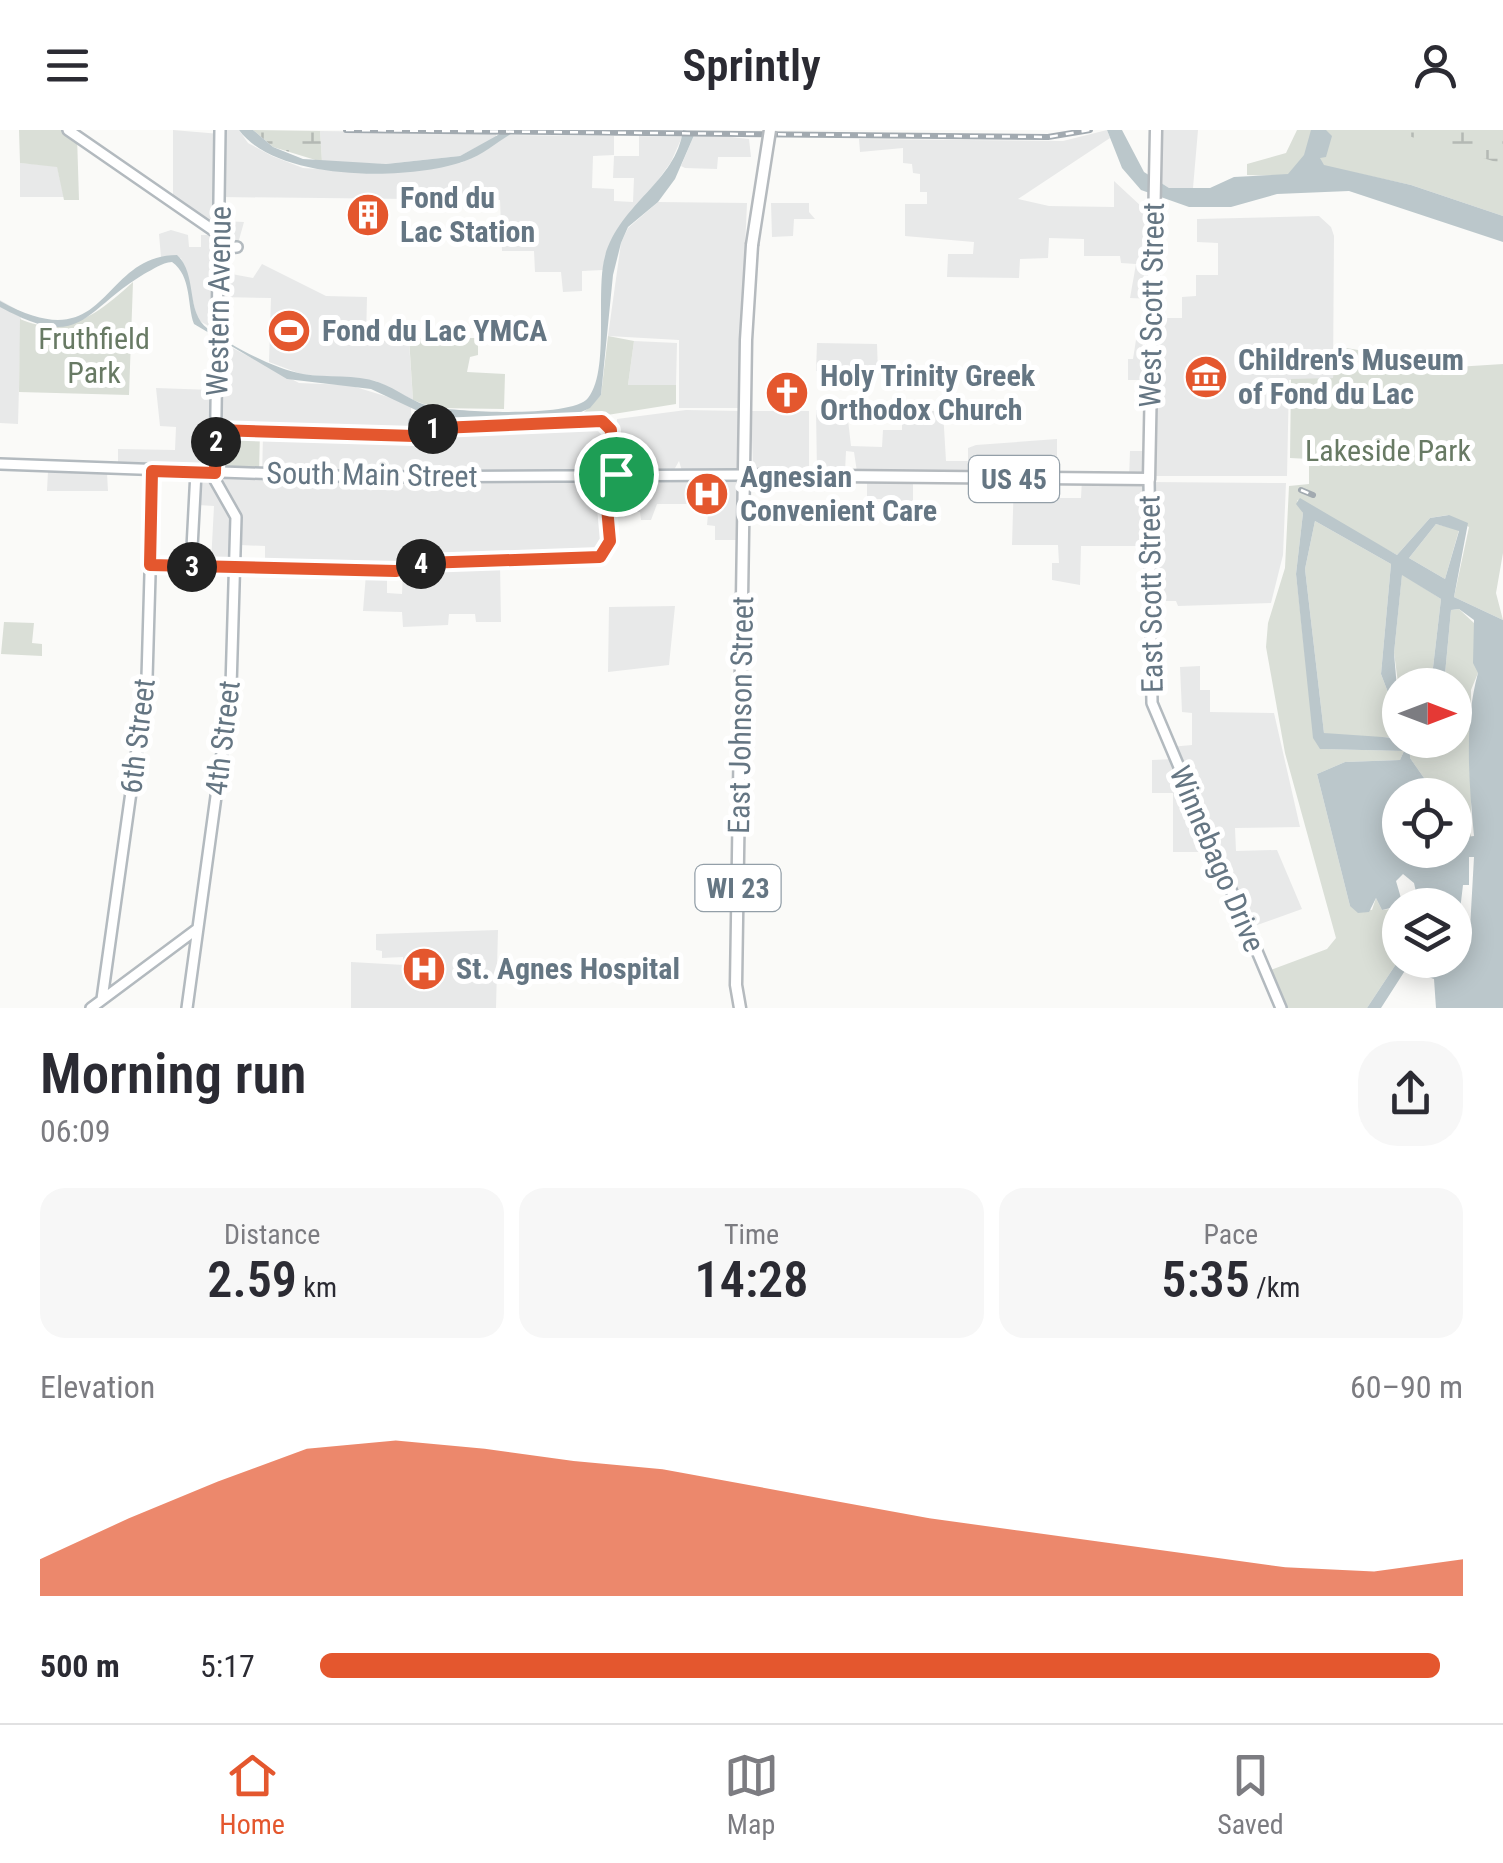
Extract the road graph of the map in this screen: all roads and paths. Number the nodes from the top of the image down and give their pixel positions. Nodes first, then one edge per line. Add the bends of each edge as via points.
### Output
1 (68, 130) edge
2 (220, 130) edge
3 (770, 130) edge
4 (1156, 130) edge
5 (220, 235) junction
6 (237, 246) dead end
7 (220, 274) junction
8 (414, 423) dead end
9 (216, 430) junction
10 (426, 432) junction
11 (0, 464) edge
12 (152, 471) junction
13 (175, 471) junction
14 (196, 472) junction
15 (215, 473) junction
16 (745, 476) junction
17 (610, 477) junction
18 (1149, 479) junction
19 (194, 488) junction
20 (191, 546) junction
21 (150, 565) junction
22 (191, 567) junction
23 (209, 567) junction
24 (235, 567) junction
25 (1154, 710) joint
26 (198, 928) junction
27 (182, 940) junction
28 (195, 944) junction
29 (102, 999) junction
30 (91, 1008) edge
31 (186, 1008) edge
32 (740, 1008) edge
33 (1281, 1008) edge

1 - 5 main road
2 - 5 main road, Western Avenue
3 - 16 main road, bridge via 752,245
4 - 18 main road, West Scott Street
5 - 7 main road, Western Avenue
6 - 7 main road via 226,250
7 - 9 main road, Western Avenue
8 - 10 main road
9 - 10 main road
9 - 15 main road, Western Avenue
10 - 17 main road via 598,421 611,430
11 - 12 main road, South Main Street
12 - 13 main road, South Main Street
12 - 21 main road, 6th Street
13 - 14 main road, South Main Street
13 - 19 main road
14 - 15 main road, South Main Street
14 - 19 main road
15 - 17 main road, South Main Street
15 - 24 main road, 4th Street via 216,488 236,512
16 - 17 main road, South Main Street
16 - 18 main road, US 45
16 - 32 main road, East Johnson Street / WI 23
17 - 24 main road via 610,541 594,559 424,563 396,571
18 - 25 main road, East Scott Street
19 - 20 main road
20 - 22 main road
20 - 23 main road via 196,560
21 - 22 main road
21 - 29 main road, 6th Street via 147,678
22 - 23 main road
23 - 24 main road
24 - 26 main road, 4th Street via 230,697
25 - 33 main road, Winnebago Drive
26 - 27 main road
26 - 28 main road, 4th Street
27 - 28 main road
27 - 29 main road
28 - 31 main road, 4th Street
29 - 30 main road

